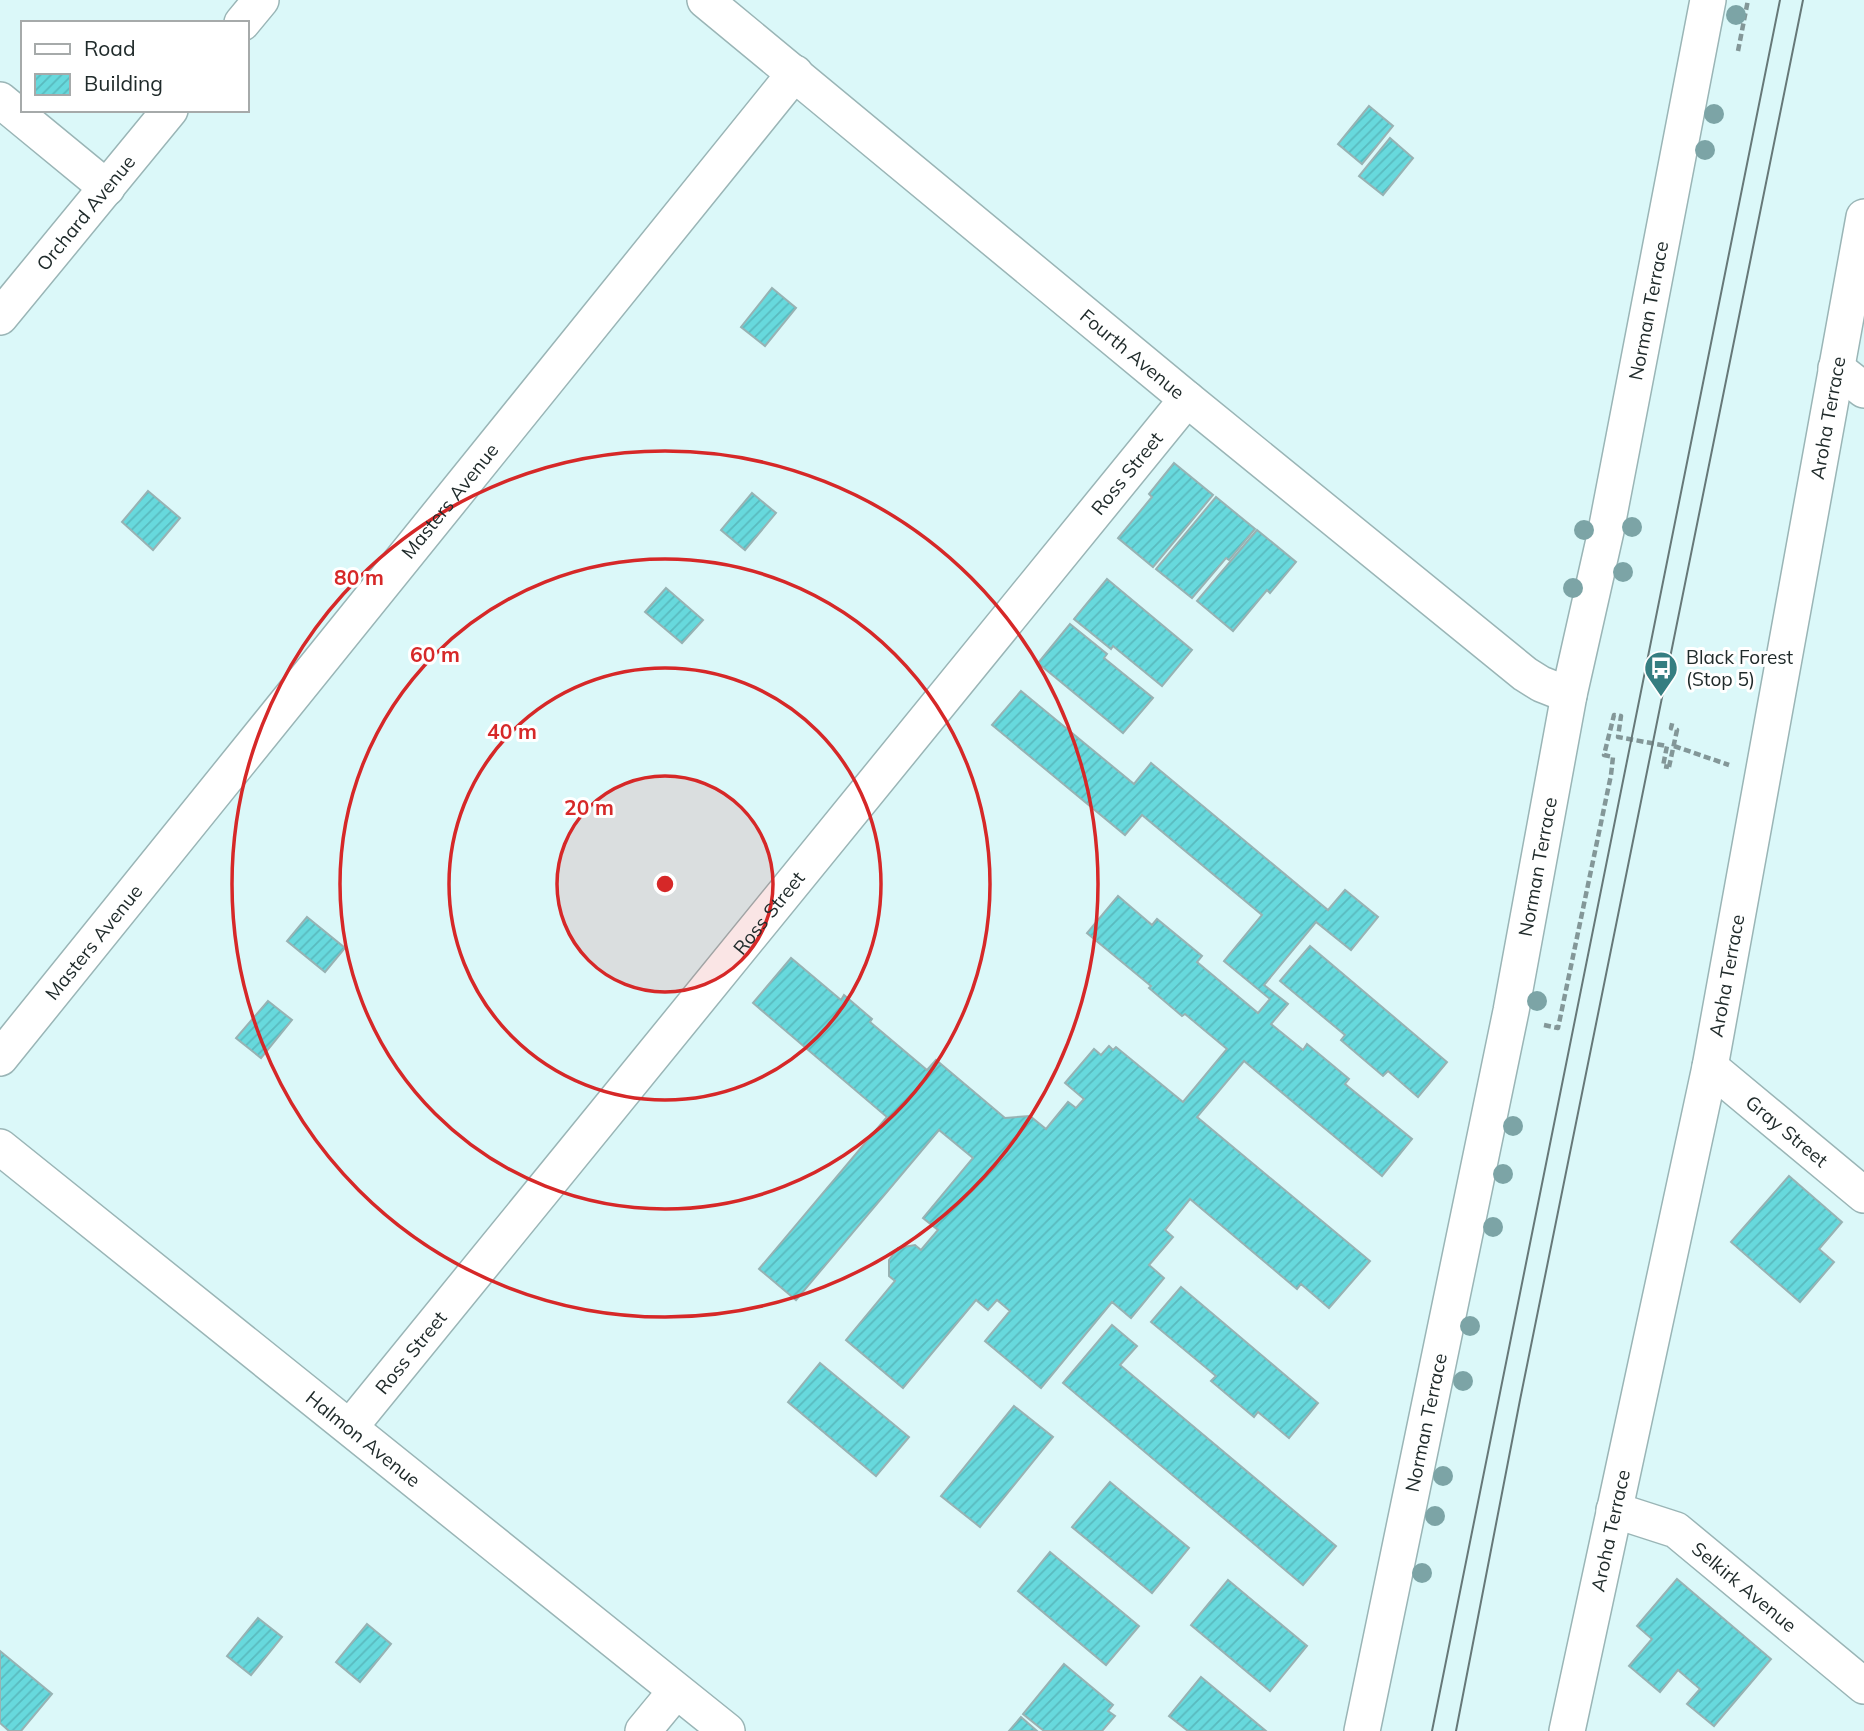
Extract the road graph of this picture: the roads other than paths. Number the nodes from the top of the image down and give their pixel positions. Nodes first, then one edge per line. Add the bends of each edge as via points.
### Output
1 (261, 0) edge
2 (705, 0) edge
3 (1708, 0) edge
4 (244, 21) edge
5 (795, 74) junction
6 (0, 100) edge
7 (168, 112) edge
8 (107, 188) junction
9 (1864, 217) edge
10 (0, 317) edge
11 (1836, 368) junction
12 (1864, 390) edge
13 (1187, 399) junction
14 (1569, 695) junction
15 (0, 1058) edge
16 (1710, 1067) junction
17 (0, 1147) edge
18 (1864, 1195) edge
19 (350, 1427) junction
20 (1614, 1510) junction
21 (1860, 1675) edge
22 (676, 1691) junction
23 (643, 1731) edge
24 (727, 1731) edge
25 (1362, 1731) edge
26 (1567, 1731) edge

1 - 4 street
2 - 5 street, Fourth Avenue
3 - 14 street, Norman Terrace via 1606,531
5 - 13 street, Fourth Avenue
5 - 15 street, Masters Avenue
6 - 8 street
7 - 8 street, Orchard Avenue
8 - 10 street, Orchard Avenue
9 - 11 street, Aroha Terrace
11 - 12 street
11 - 16 street, Aroha Terrace
13 - 14 street, Fourth Avenue via 1525,674
13 - 19 street, Ross Street
14 - 25 street, Norman Terrace via 1511,1011
16 - 18 street, Gray Street
16 - 20 street, Aroha Terrace
17 - 19 street, Halmon Avenue
19 - 22 street, Halmon Avenue
20 - 21 street, Selkirk Avenue via 1676,1530
20 - 26 street, Aroha Terrace
22 - 23 street
22 - 24 street, Halmon Avenue

